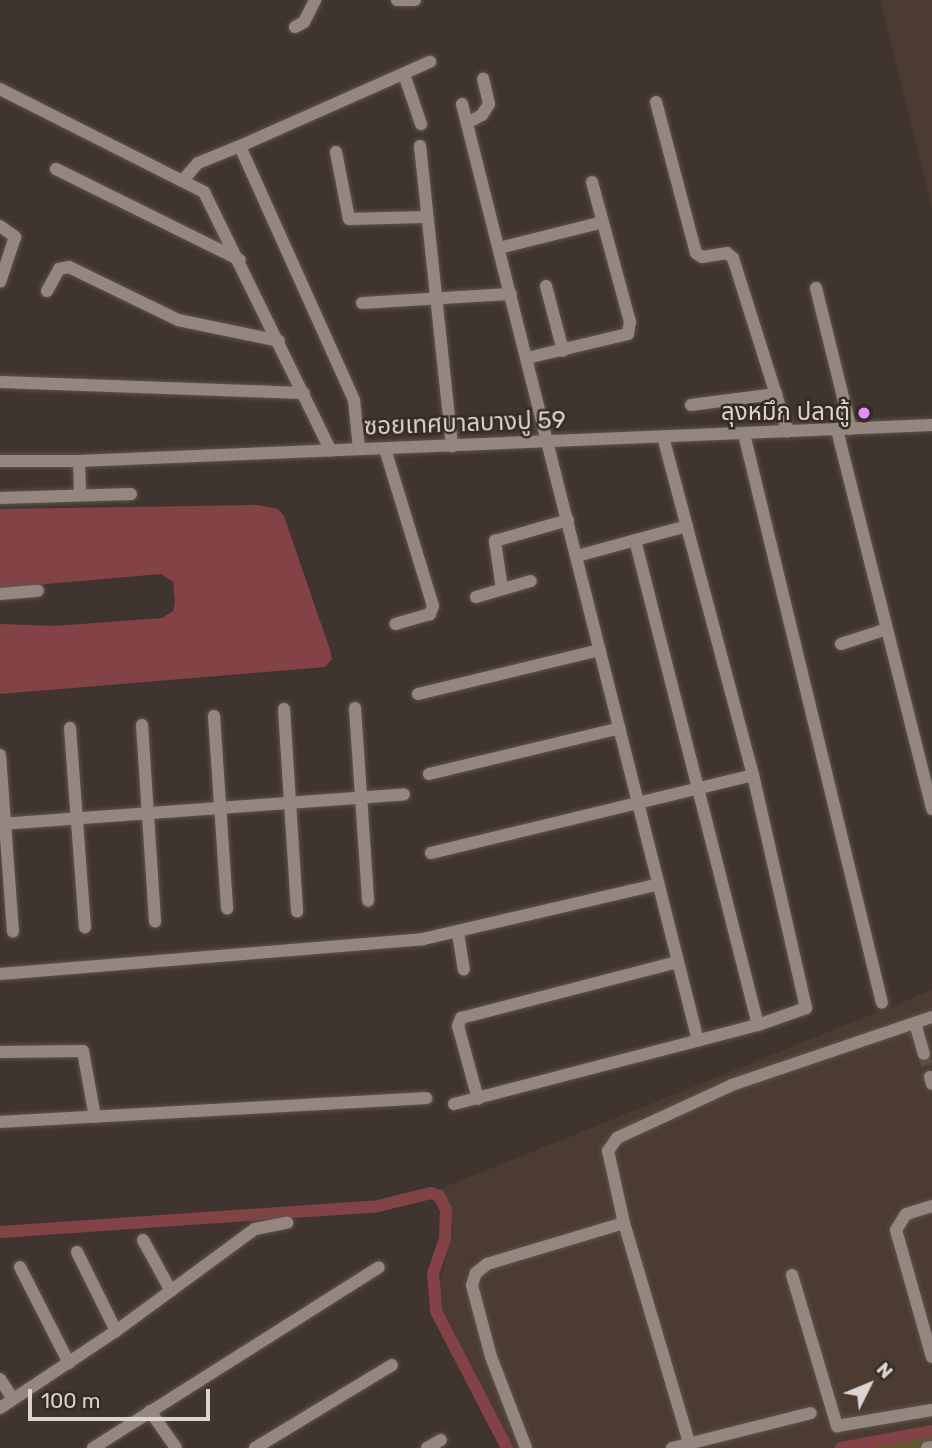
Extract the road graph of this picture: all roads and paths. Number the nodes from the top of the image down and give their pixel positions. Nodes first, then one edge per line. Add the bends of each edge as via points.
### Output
1 (315, 0) edge
2 (397, 0) edge
3 (415, 0) edge
4 (295, 27) dead end
5 (430, 62) dead end
6 (404, 74) junction
7 (483, 79) dead end
8 (0, 89) edge
9 (656, 102) dead end
10 (462, 104) dead end
11 (467, 123) junction
12 (421, 124) dead end
13 (240, 145) junction
14 (420, 146) dead end
15 (336, 152) dead end
16 (57, 169) dead end
17 (184, 179) junction
18 (592, 182) dead end
19 (426, 218) junction
20 (603, 222) junction
21 (0, 226) edge
22 (499, 248) junction
23 (240, 260) junction
24 (0, 282) edge
25 (546, 286) dead end
26 (816, 288) dead end
27 (47, 291) dead end
28 (510, 294) junction
29 (433, 299) junction
30 (362, 303) dead end
31 (279, 341) junction
32 (563, 351) junction
33 (527, 358) junction
34 (0, 382) edge
35 (304, 393) junction
36 (776, 394) junction
37 (691, 405) dead end
38 (932, 425) edge
39 (851, 429) junction
40 (837, 430) junction
41 (788, 432) junction
42 (744, 434) junction
43 (663, 437) junction
44 (548, 442) junction
45 (452, 446) junction
46 (359, 449) junction
47 (385, 449) junction
48 (331, 451) junction
49 (0, 461) edge
50 (79, 461) junction
51 (131, 494) dead end
52 (79, 495) junction
53 (0, 498) edge
54 (568, 520) junction
55 (687, 526) junction
56 (635, 540) junction
57 (577, 556) junction
58 (531, 581) dead end
59 (502, 589) junction
60 (38, 591) dead end
61 (0, 594) edge
62 (476, 597) dead end
63 (395, 624) dead end
64 (887, 629) junction
65 (842, 644) dead end
66 (600, 650) junction
67 (418, 694) dead end
68 (355, 708) dead end
69 (284, 709) dead end
70 (214, 716) dead end
71 (142, 724) dead end
72 (70, 728) dead end
73 (620, 728) junction
74 (0, 755) edge
75 (429, 774) dead end
76 (753, 775) junction
77 (699, 789) junction
78 (404, 794) dead end
79 (362, 797) junction
80 (290, 803) junction
81 (637, 803) junction
82 (932, 808) edge
83 (220, 809) junction
84 (148, 814) junction
85 (77, 819) junction
86 (3, 824) edge
87 (431, 853) dead end
88 (659, 884) junction
89 (368, 901) dead end
90 (228, 909) dead end
91 (297, 912) dead end
92 (155, 922) dead end
93 (85, 927) dead end
94 (13, 932) dead end
95 (458, 933) junction
96 (678, 962) junction
97 (464, 970) dead end
98 (0, 974) edge
99 (882, 1003) dead end
100 (932, 1017) edge
101 (915, 1023) junction
102 (758, 1026) junction
103 (698, 1041) junction
104 (0, 1052) edge
105 (924, 1054) tunnel mouth
106 (426, 1098) dead end
107 (478, 1099) junction
108 (454, 1104) dead end
109 (94, 1116) junction
110 (0, 1122) edge
111 (932, 1206) edge
112 (287, 1223) dead end
113 (624, 1223) junction
114 (143, 1240) dead end
115 (77, 1252) dead end
116 (20, 1267) dead end
117 (379, 1267) dead end
118 (792, 1275) dead end
119 (171, 1291) junction
120 (116, 1332) junction
121 (932, 1357) edge
122 (69, 1363) junction
123 (391, 1365) dead end
124 (0, 1379) edge
125 (13, 1399) junction
126 (0, 1408) edge
127 (932, 1410) edge
128 (150, 1411) junction
129 (811, 1413) dead end
130 (441, 1440) dead end
131 (689, 1443) junction
132 (93, 1448) edge
133 (176, 1448) edge
134 (255, 1448) edge
135 (427, 1448) edge
136 (526, 1448) edge
137 (672, 1448) edge

1 - 4 street via 304,22
2 - 3 street
5 - 6 street
6 - 12 street
6 - 13 street
7 - 11 street via 489,104 482,115
8 - 17 street
9 - 36 street via 696,253 702,257 727,253 733,258
10 - 11 street
11 - 22 street
13 - 17 street via 198,163
13 - 46 street via 354,400
14 - 19 street
15 - 19 street via 349,219
16 - 23 street
17 - 23 street via 210,200
18 - 20 street
19 - 29 street
20 - 22 street
20 - 32 street via 630,328 624,338
21 - 24 street via 15,237
22 - 28 street
23 - 31 street
25 - 32 street
26 - 39 street
27 - 31 street via 59,269 69,267 178,320
28 - 29 street
28 - 33 street
29 - 30 street
29 - 45 street
31 - 35 street
32 - 33 street
33 - 44 street
34 - 35 street
35 - 48 street
36 - 37 street
36 - 41 street
38 - 39 street, ซอยเทศบาลบางปู 59
39 - 40 street, ซอยเทศบาลบางปู 59
40 - 41 street, ซอยเทศบาลบางปู 59
40 - 64 street
41 - 42 street, ซอยเทศบาลบางปู 59
42 - 43 street, ซอยเทศบาลบางปู 59
42 - 99 street
43 - 44 street, ซอยเทศบาลบางปู 59
43 - 55 street
44 - 45 street, ซอยเทศบาลบางปู 59
44 - 54 street
45 - 47 street, ซอยเทศบาลบางปู 59
46 - 47 street, ซอยเทศบาลบางปู 59
46 - 48 street, ซอยเทศบาลบางปู 59
47 - 63 street via 433,606 430,614
48 - 50 street, ซอยเทศบาลบางปู 59
49 - 50 street, ซอยเทศบาลบางปู 59
50 - 52 street
51 - 52 street
52 - 53 street
54 - 57 street
54 - 59 street via 495,541
55 - 56 street
55 - 76 street
56 - 57 street
56 - 77 street
57 - 66 street
58 - 59 street
59 - 62 street
60 - 61 street
64 - 65 street
64 - 82 street
66 - 67 street
66 - 73 street
68 - 79 street
69 - 80 street
70 - 83 street
71 - 84 street
72 - 85 street
73 - 75 street
73 - 81 street
74 - 86 street
76 - 77 street
76 - 102 street via 808,1001 801,1013
77 - 81 street
77 - 102 street
78 - 79 street
79 - 80 street
79 - 89 street
80 - 83 street
80 - 91 street
81 - 87 street
81 - 88 street
83 - 84 street
83 - 90 street
84 - 85 street
84 - 92 street
85 - 86 street
85 - 93 street
86 - 94 street
88 - 95 street
88 - 96 street
95 - 97 street
95 - 98 street
96 - 103 street
96 - 107 street via 461,1018 458,1026
100 - 101 street
101 - 105 street
101 - 113 street via 732,1085 617,1138 608,1151
102 - 103 street
103 - 107 street
104 - 109 street via 83,1051
106 - 109 street
107 - 108 street
109 - 110 street
111 - 121 street via 906,1214 896,1230
112 - 119 street via 262,1225
113 - 131 street
113 - 136 street via 487,1264 475,1273 472,1286 491,1357
114 - 119 street
115 - 120 street
116 - 122 street
117 - 128 street
118 - 127 street via 837,1426
119 - 120 street
120 - 122 street
122 - 125 street
123 - 134 street
124 - 125 street
125 - 126 street
128 - 132 street
128 - 133 street
129 - 131 street
130 - 135 street
131 - 137 street

